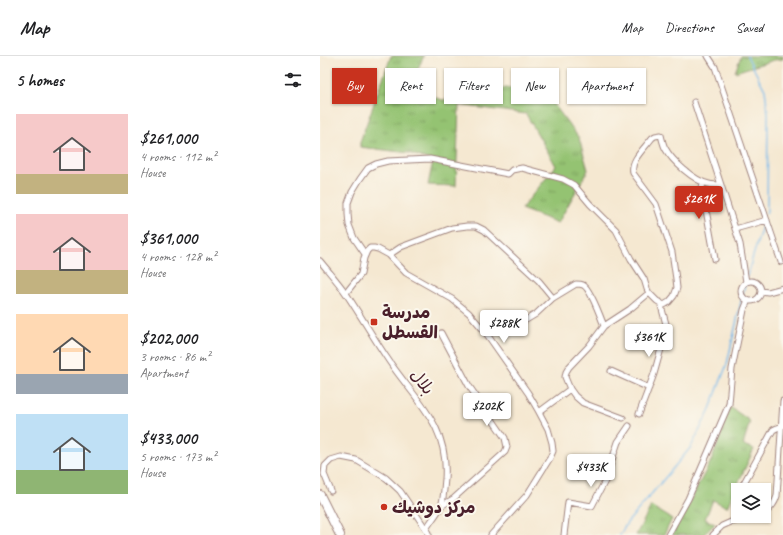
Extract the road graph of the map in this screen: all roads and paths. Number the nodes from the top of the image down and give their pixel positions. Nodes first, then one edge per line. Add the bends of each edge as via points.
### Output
1 (708, 56) edge
2 (694, 102) dead end
3 (703, 182) junction
4 (721, 185) junction
5 (767, 220) junction
6 (735, 229) junction
7 (365, 254) junction
8 (388, 255) junction
9 (715, 259) dead end
10 (320, 261) edge
11 (781, 262) dead end
12 (746, 282) junction
13 (783, 288) edge
14 (761, 291) junction
15 (649, 293) junction
16 (346, 294) junction
17 (553, 298) junction
18 (748, 300) junction
19 (660, 302) junction
20 (604, 326) junction
21 (442, 333) dead end
22 (486, 333) junction
23 (611, 371) dead end
24 (649, 388) junction
25 (570, 389) junction
26 (783, 401) edge
27 (539, 412) junction
28 (639, 414) dead end
29 (623, 418) dead end
30 (629, 426) dead end
31 (782, 427) edge
32 (744, 483) edge
33 (331, 491) dead end
34 (320, 495) edge
35 (320, 506) edge
36 (441, 506) junction
37 (771, 507) edge
38 (731, 522) edge
39 (426, 529) junction
40 (334, 535) edge
41 (340, 535) edge
42 (429, 535) edge
43 (491, 535) edge
44 (564, 535) edge
45 (668, 535) edge
46 (713, 535) edge

1 - 5 street via 715,67
2 - 4 street
3 - 4 street
3 - 9 street
3 - 19 street via 679,166 665,148 661,136 652,138 633,165 633,173 656,204 672,252 677,288 669,302 664,305
4 - 6 street
5 - 6 street
5 - 11 street
6 - 12 street
7 - 8 street via 370,248 374,248
7 - 15 street via 349,225 348,203 368,168 388,160 430,159 508,174 512,170 522,168 563,179 574,185 616,230 644,279
7 - 16 street via 361,274
8 - 17 street via 401,247 452,228 476,226 484,230 539,281
8 - 22 street via 406,273 452,299 469,313
10 - 16 street, بلال
12 - 14 street via 755,282
12 - 18 street via 741,292
13 - 14 street
14 - 18 street via 755,300
15 - 19 street
15 - 20 street
16 - 36 street, بلال via 398,374 430,417 441,439 445,474
17 - 20 street via 576,284 583,285
17 - 22 street via 526,320 494,323
18 - 45 street via 732,369 729,404 688,499
19 - 24 street via 666,331
20 - 25 street via 566,372 565,377
21 - 36 street via 469,386 505,438 508,447 453,500
22 - 27 street
23 - 24 street
24 - 28 street
25 - 27 street
25 - 29 street via 583,403
26 - 31 street
27 - 43 street via 548,429 553,451 527,495
30 - 44 street via 618,442 605,481 592,506 568,502
31 - 32 street via 773,430
31 - 37 street via 777,496
33 - 39 street via 324,474 325,466 331,460 341,457 356,460 386,478 400,491
34 - 41 main road
35 - 40 main road
36 - 39 street, بلال
38 - 46 street via 722,526
39 - 42 street

